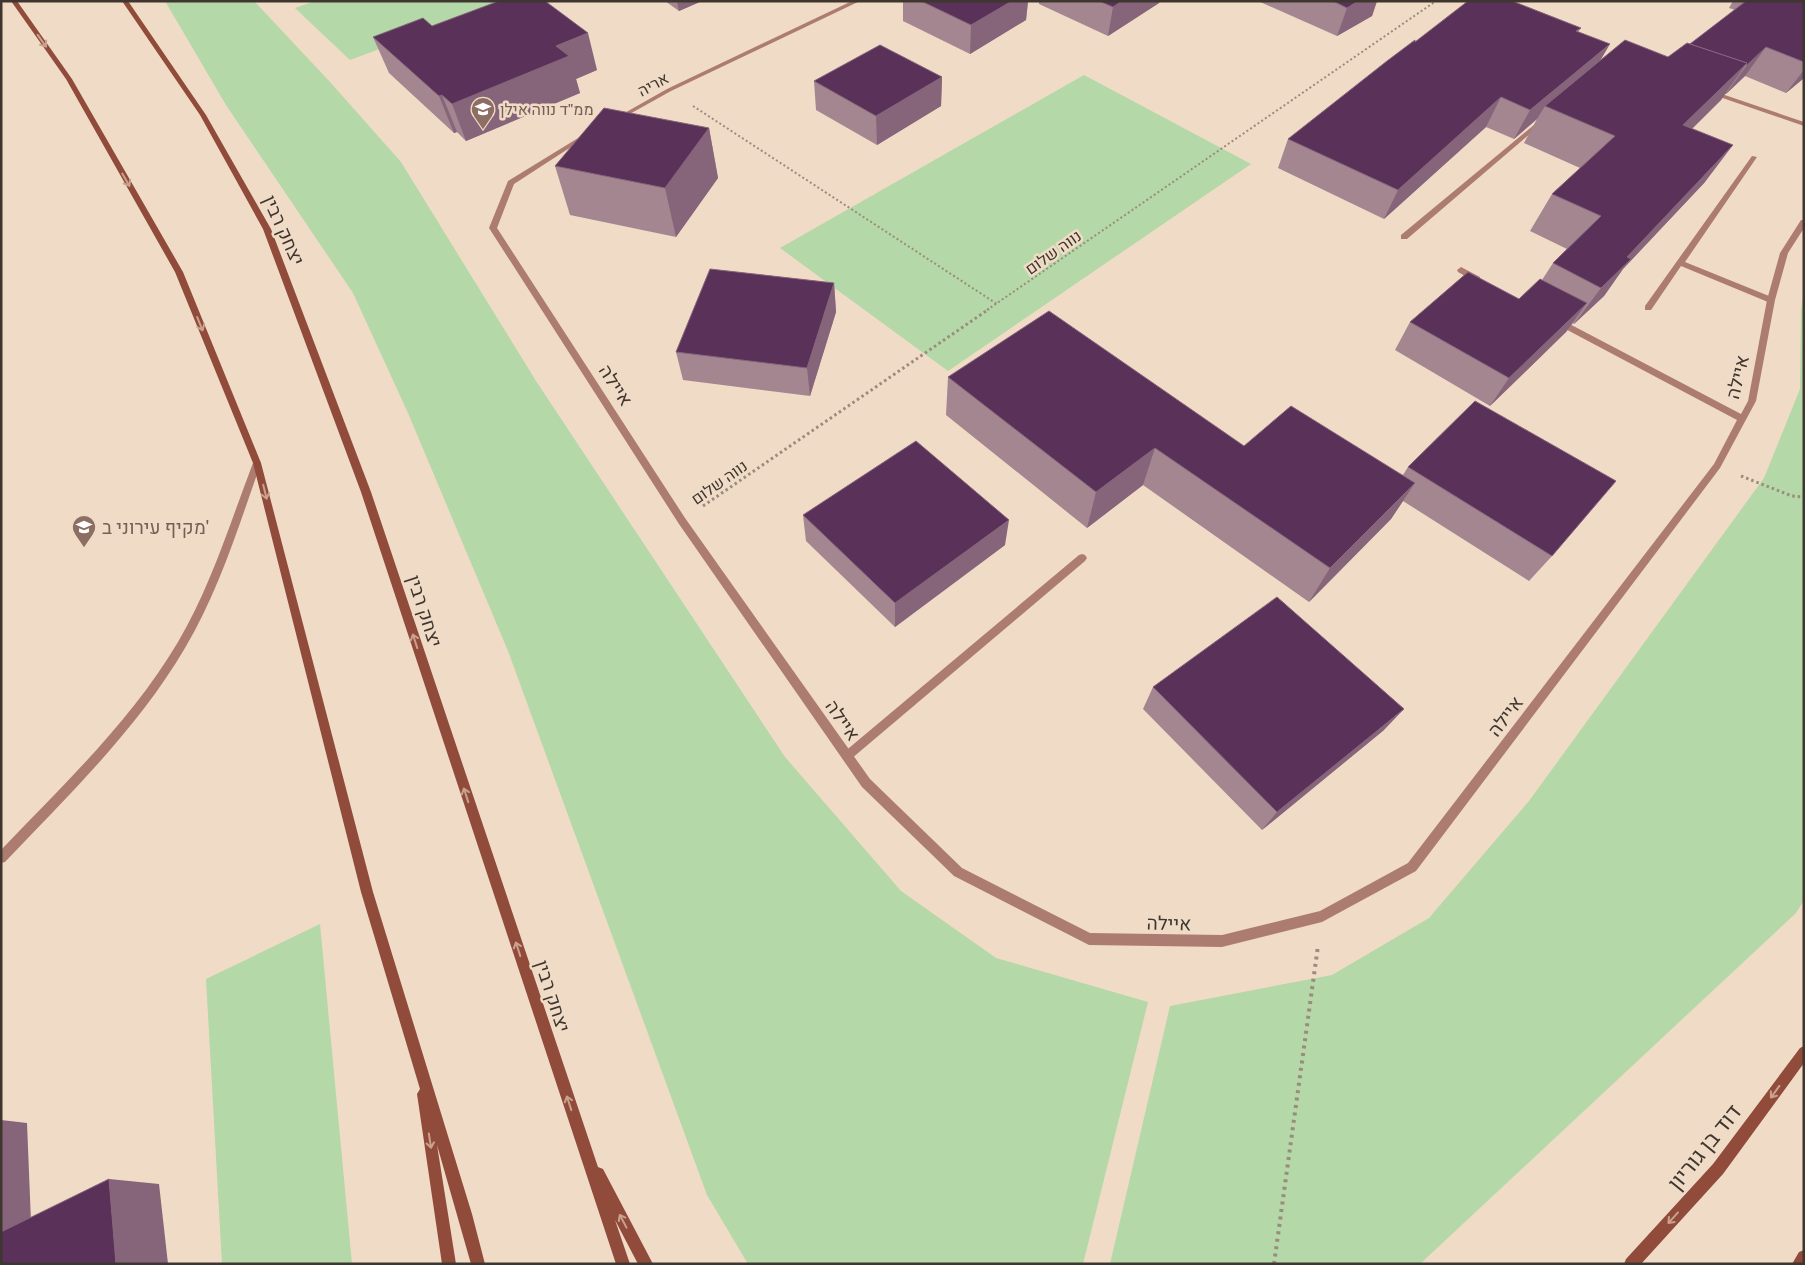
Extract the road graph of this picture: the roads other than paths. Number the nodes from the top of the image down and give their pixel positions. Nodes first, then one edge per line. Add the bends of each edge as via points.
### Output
1 (14, 1) edge
2 (125, 1) edge
3 (857, 1) edge
4 (1702, 90) edge
5 (1549, 115) edge
6 (611, 122) edge
7 (1804, 124) edge
8 (594, 131) edge
9 (1754, 157) dead end
10 (1804, 222) edge
11 (1404, 237) dead end
12 (1681, 263) junction
13 (1461, 270) dead end
14 (1487, 284) edge
15 (1771, 300) junction
16 (1648, 308) dead end
17 (1549, 316) edge
18 (1742, 419) junction
19 (257, 463) junction
20 (1082, 558) dead end
21 (847, 756) junction
22 (1, 858) edge
23 (1804, 1052) edge
24 (418, 1058) junction
25 (585, 1149) junction
26 (1804, 1258) edge
27 (449, 1264) edge
28 (478, 1264) edge
29 (623, 1264) edge
30 (646, 1264) edge
31 (1631, 1264) edge
32 (1799, 1264) edge

1 -> 19 main road via 68,78 179,272
25 -> 2 main road, יצחק רבין via 366,492 267,229 203,115
3 - 6 street, אריה via 669,90
4 - 7 street
5 - 11 street
8 - 21 street, איילה via 511,183 493,228 682,521
9 - 12 street
10 - 15 street, איילה via 1784,253
12 - 15 street
12 - 16 street
13 - 14 street
15 - 18 street, איילה via 1752,401
17 - 18 street
18 - 21 street, איילה via 1717,466 1412,867 1322,916 1222,941 1089,939 958,872 866,783
19 - 22 street via 205,599 168,667 102,753
19 -> 24 main road via 367,892
20 - 21 street
23 -> 31 main road, דוד בן גוריון via 1718,1169
24 -> 27 main road
24 - 28 main road
25 - 29 main road, יצחק רבין
30 -> 25 main road
26 - 32 main road

